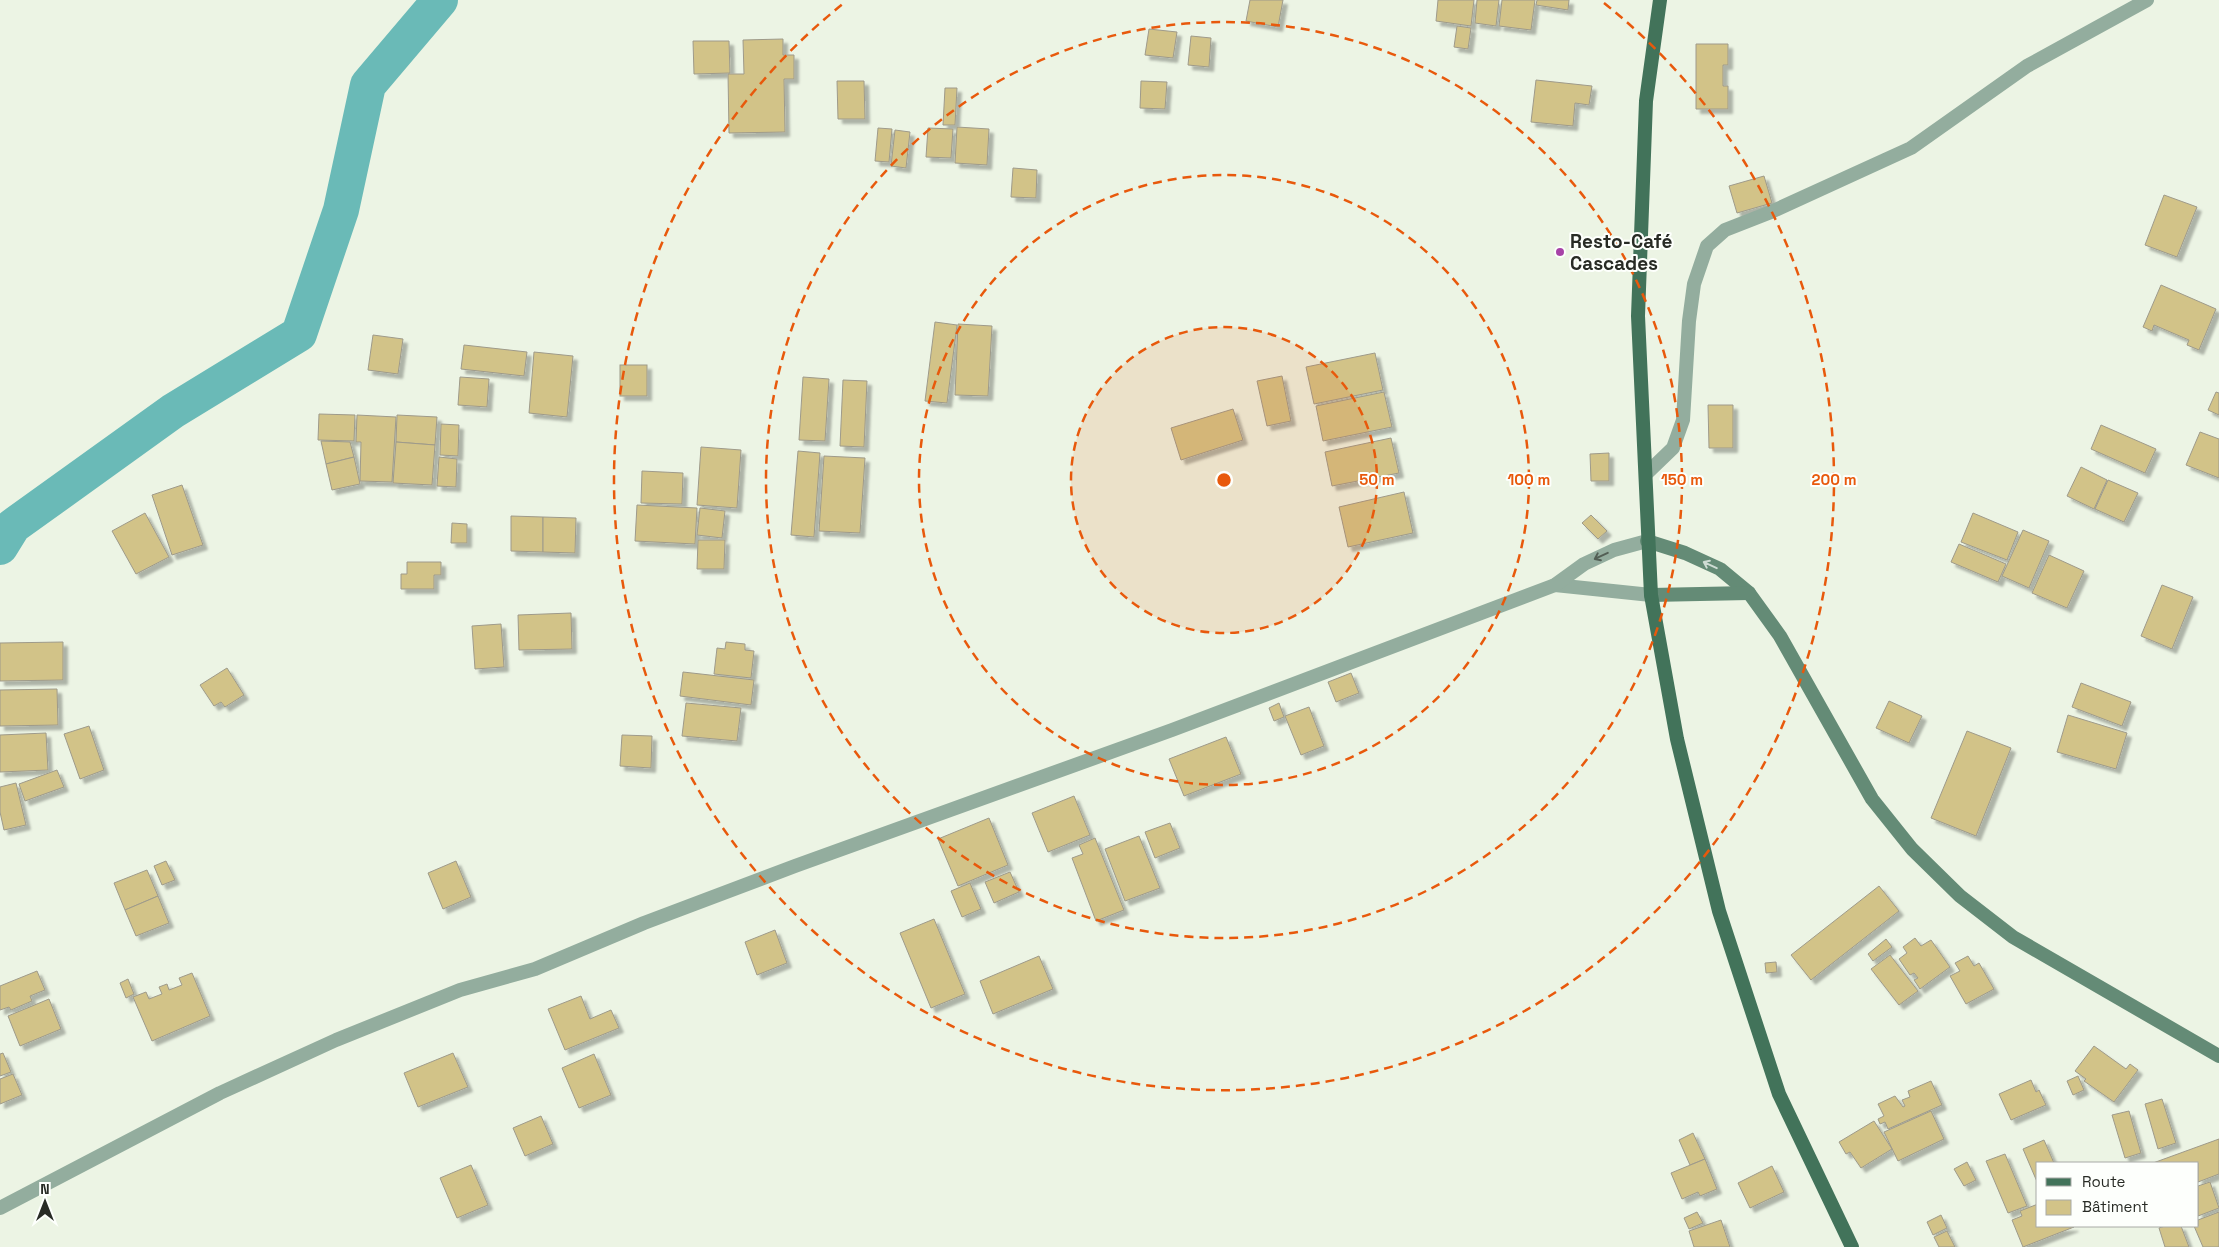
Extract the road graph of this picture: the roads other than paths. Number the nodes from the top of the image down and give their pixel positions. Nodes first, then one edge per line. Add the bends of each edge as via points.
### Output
1 (1660, 0) edge
2 (2147, 0) edge
3 (1646, 474) junction
4 (1647, 541) junction
5 (1555, 585) junction
6 (1749, 593) junction
7 (1651, 595) junction
8 (2219, 1056) edge
9 (0, 1208) edge
10 (1852, 1247) edge

1 - 3 main road via 1646,101 1638,316
2 - 3 street via 2027,66 1911,148 1726,230 1707,246 1694,284 1683,420 1673,448
3 - 4 main road
4 -> 5 street via 1614,550 1584,564
6 -> 4 main road via 1720,569
4 - 7 main road
5 - 7 street
5 - 9 street via 1172,730 838,849 644,923 535,969 460,990 220,1092
6 - 7 main road
6 - 8 main road via 1780,636 1872,799 1912,849 1960,896 2013,937
7 - 10 main road via 1677,739 1719,911 1779,1094

